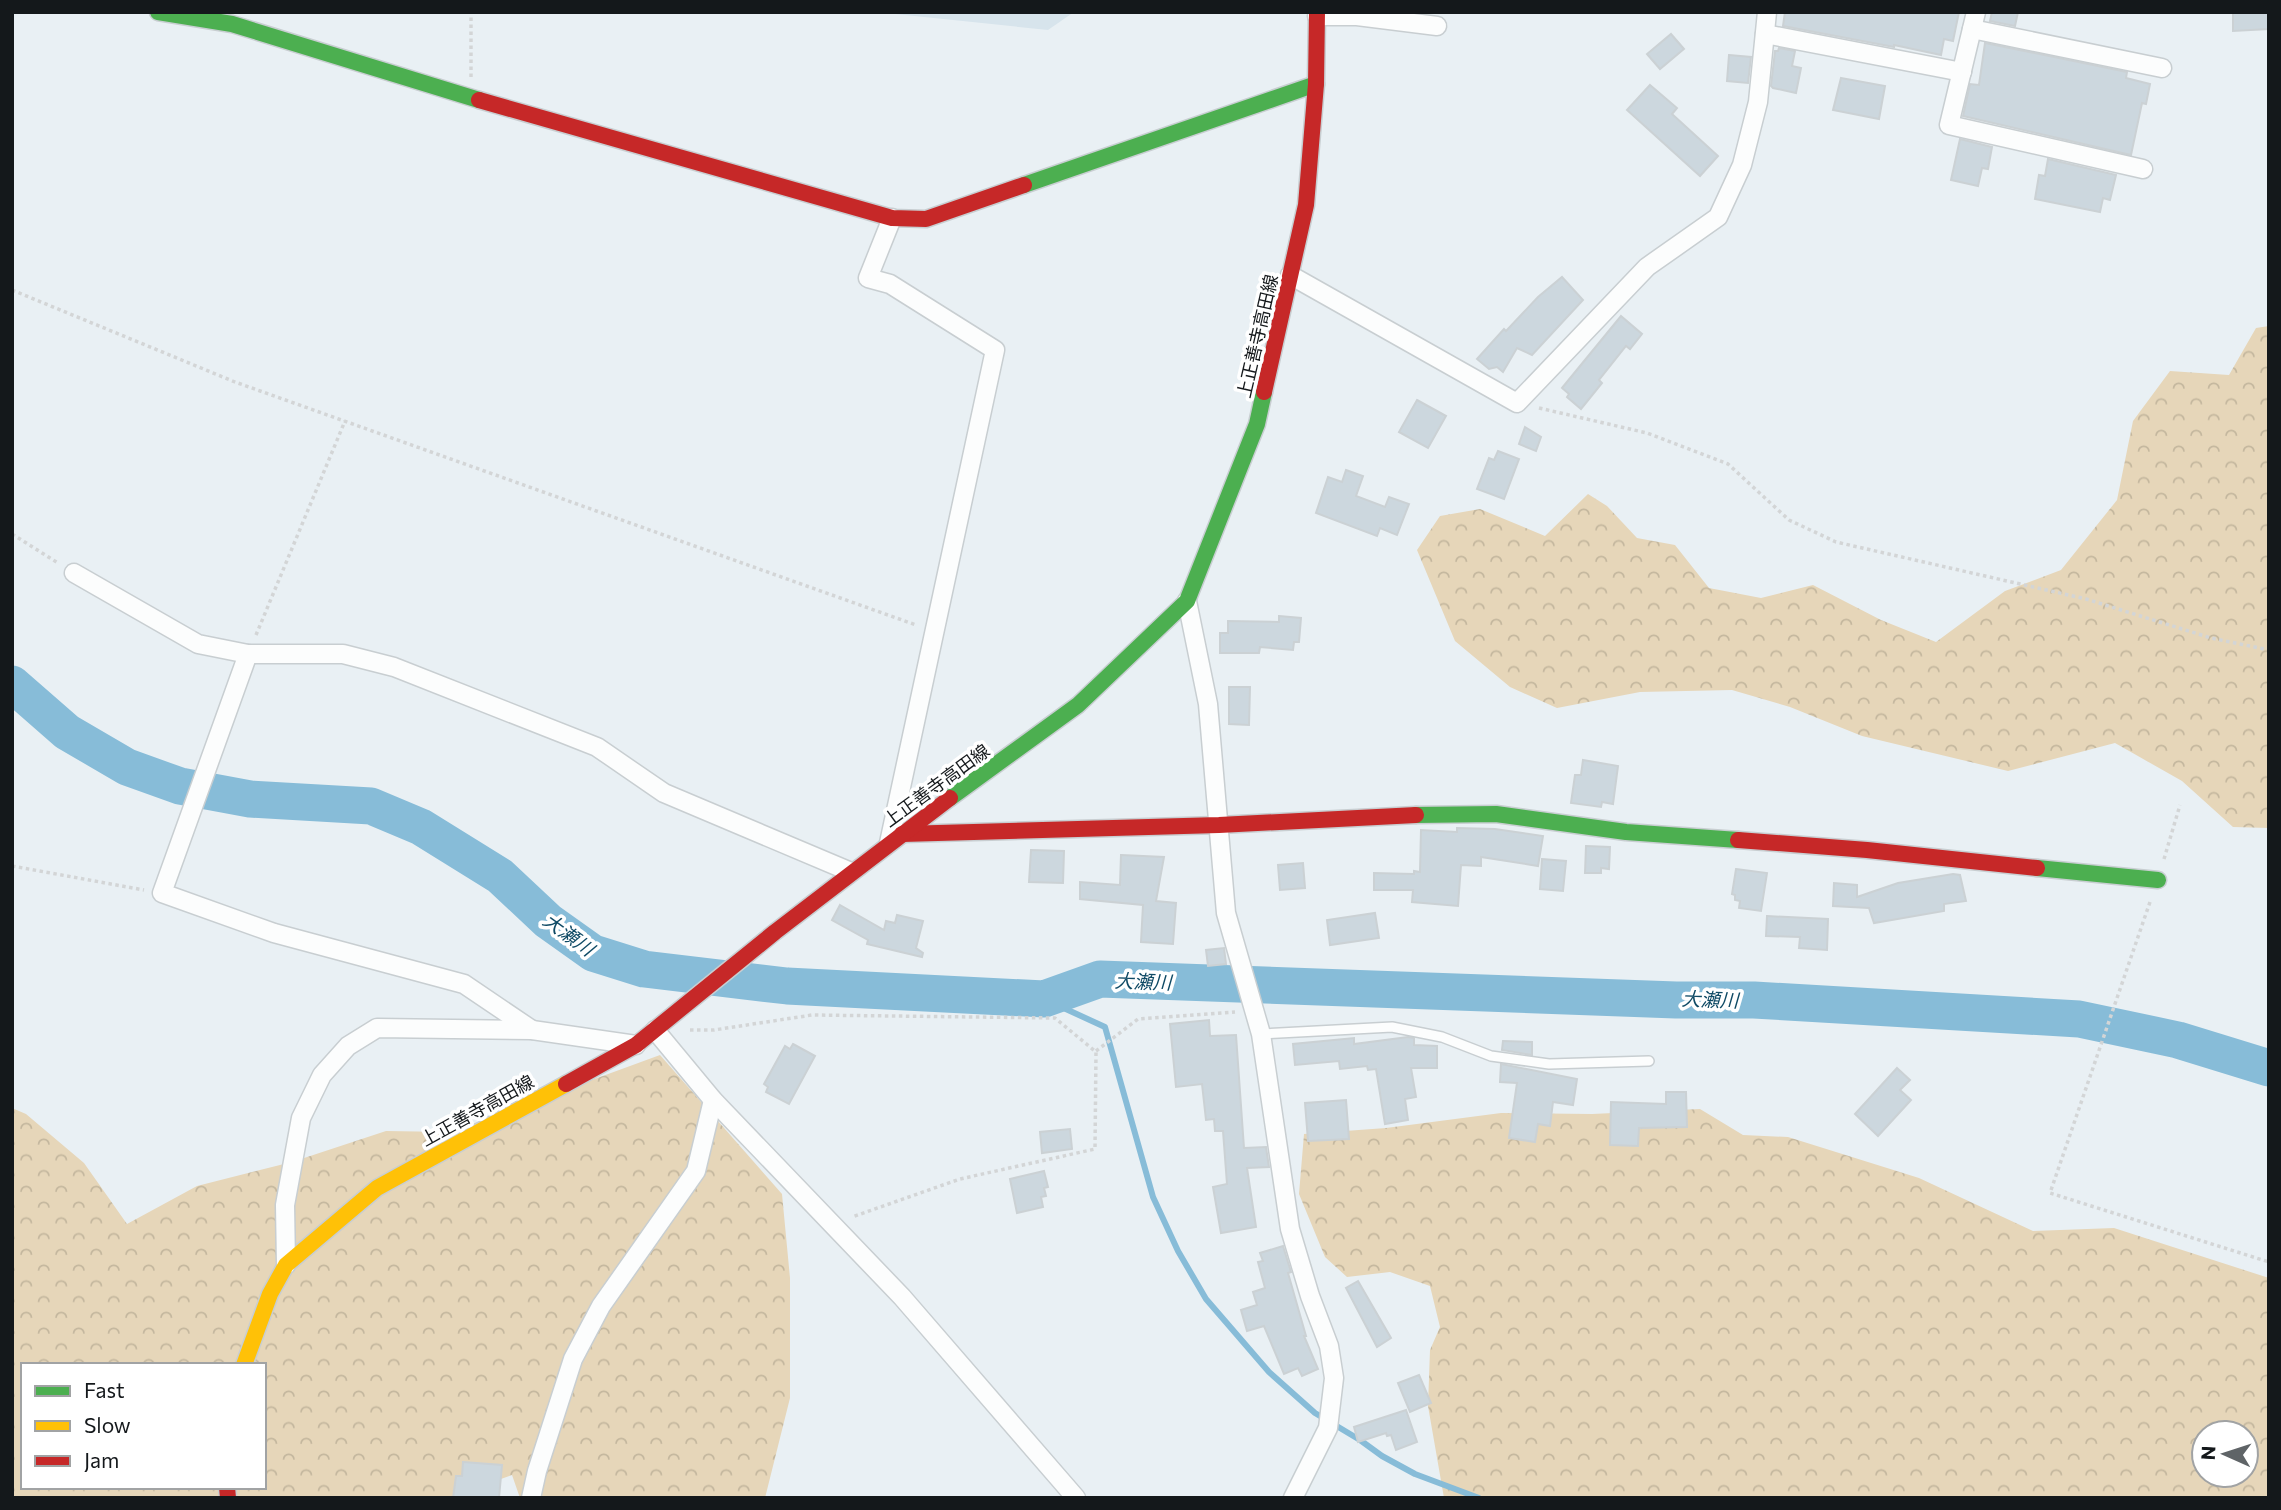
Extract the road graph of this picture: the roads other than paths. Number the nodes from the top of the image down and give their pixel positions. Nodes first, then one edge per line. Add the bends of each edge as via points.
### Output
1 (158, 12) edge
2 (1768, 12) edge
3 (1317, 14) edge
4 (1974, 20) edge
5 (1437, 26) dead end
6 (1765, 34) junction
7 (2162, 68) dead end
8 (1962, 72) junction
9 (1316, 84) junction
10 (2143, 169) dead end
11 (892, 218) junction
12 (1290, 275) junction
13 (74, 573) road end
14 (1187, 601) junction
15 (248, 654) junction
16 (1219, 825) junction
17 (895, 839) junction
18 (851, 872) junction
19 (2158, 880) road end
20 (532, 1030) junction
21 (654, 1030) junction
22 (1261, 1034) junction
23 (636, 1045) junction
24 (1649, 1061) dead end
25 (713, 1100) junction
26 (286, 1265) junction
27 (245, 1363) edge
28 (531, 1498) edge
29 (1076, 1498) edge
30 (1293, 1498) edge

1 - 11 street via 232,24 471,98
2 - 6 street
3 - 5 street
3 - 9 street, 上正善寺高田線
4 - 7 street
4 - 8 street
6 - 8 street
6 - 12 street via 1758,102 1742,165 1718,217 1647,267 1517,403
8 - 10 street via 1948,125
9 - 11 street via 926,219
9 - 12 street, 上正善寺高田線 via 1306,205
11 - 17 street via 868,278 890,284 995,350
12 - 14 street, 上正善寺高田線 via 1256,424
13 - 15 street via 198,644
14 - 16 street via 1208,704
14 - 17 street, 上正善寺高田線 via 1077,705
15 - 18 street via 343,654 394,667 597,747 664,793
15 - 20 street via 162,893 274,933 464,984
16 - 17 street
16 - 19 street via 1496,814 1626,832 1867,850
16 - 22 street via 1226,913
17 - 18 street, 上正善寺高田線
18 - 21 street, 上正善寺高田線
20 - 23 street
20 - 26 street via 377,1028 348,1046 322,1075 301,1118 285,1205
21 - 23 street, 上正善寺高田線
21 - 25 street
22 - 24 lane via 1392,1027 1442,1037 1491,1056 1549,1064
22 - 30 street via 1290,1229 1335,1378 1328,1428
23 - 26 street, 上正善寺高田線 via 377,1188
25 - 28 street via 696,1171 601,1306 573,1359
25 - 29 street via 902,1297
26 - 27 street, 上正善寺高田線

